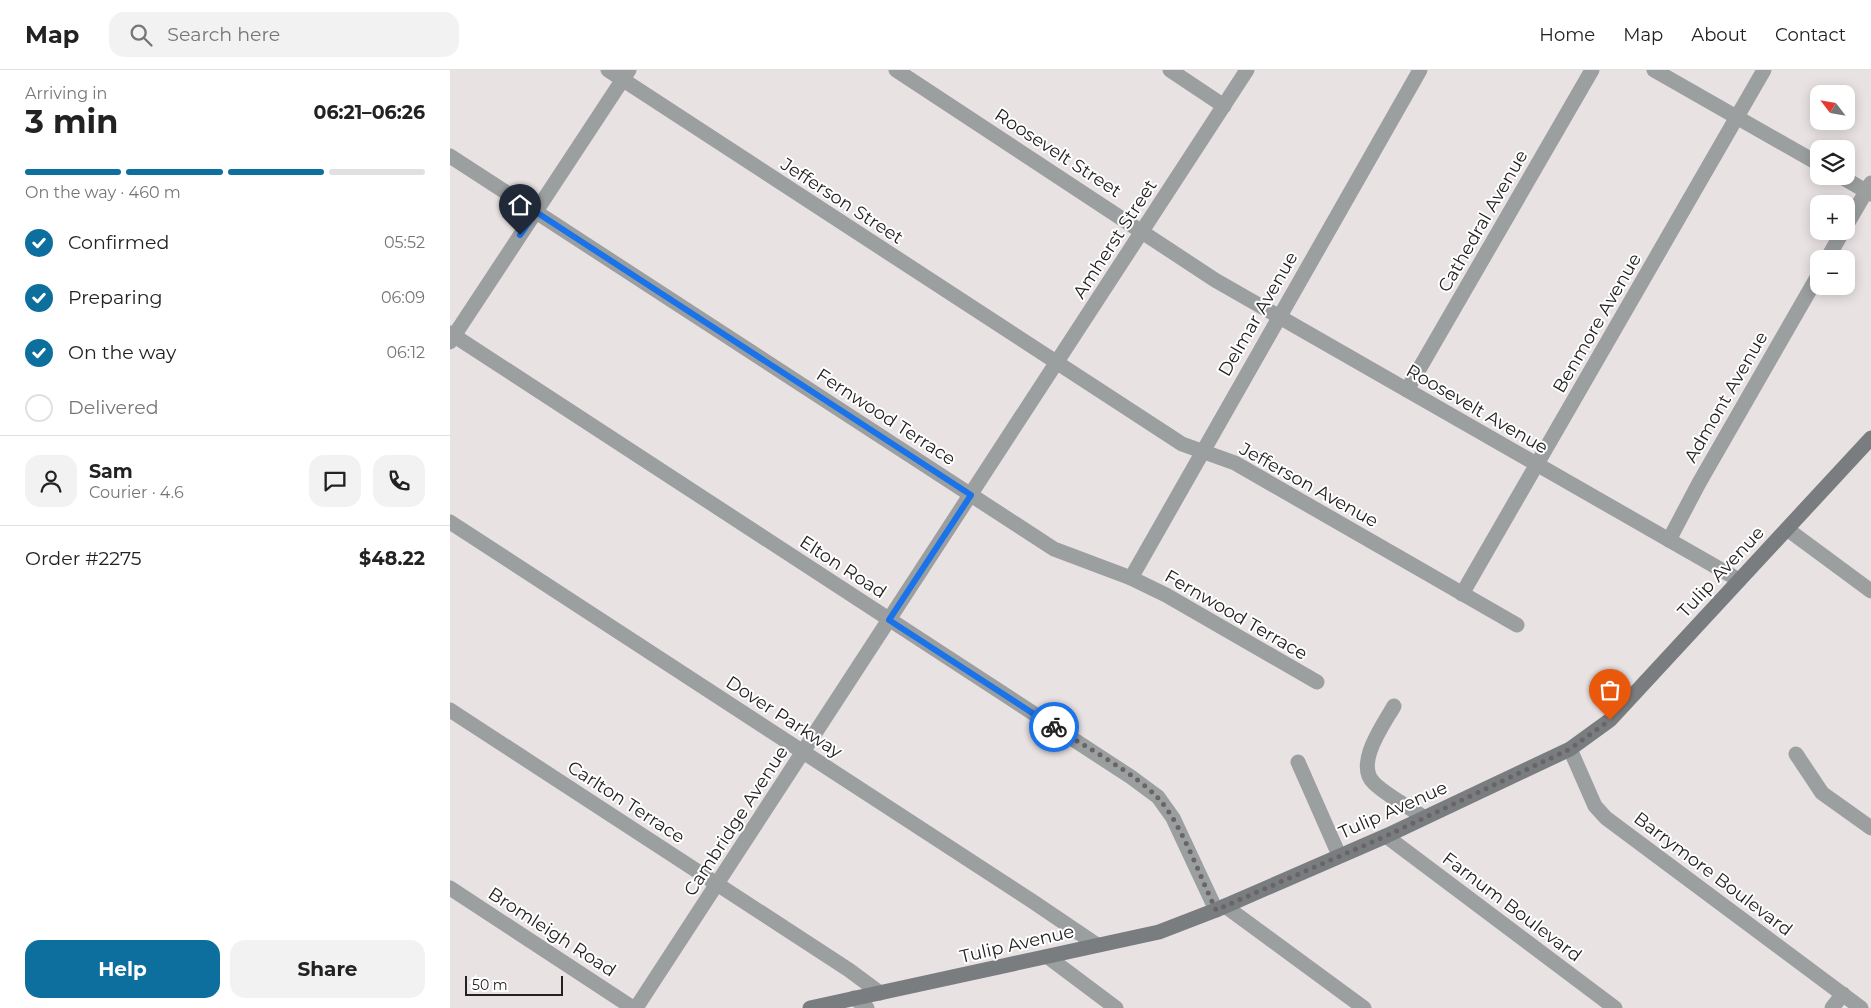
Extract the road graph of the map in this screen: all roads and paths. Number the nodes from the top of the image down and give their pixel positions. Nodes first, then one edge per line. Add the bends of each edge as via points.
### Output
1 (608, 70) edge
2 (896, 70) edge
3 (1170, 70) edge
4 (1247, 70) edge
5 (1420, 70) edge
6 (1592, 70) edge
7 (1654, 70) edge
8 (1764, 70) edge
9 (626, 75) edge
10 (1224, 106) junction
11 (1737, 117) junction
12 (450, 156) edge
13 (1810, 159) edge
14 (1855, 183) edge
15 (1869, 190) edge
16 (536, 212) junction
17 (1855, 212) edge
18 (1143, 231) junction
19 (1198, 269) joint
20 (1810, 290) edge
21 (1278, 317) junction
22 (451, 337) edge
23 (1057, 363) junction
24 (1407, 390) junction
25 (1015, 428) joint
26 (1871, 438) edge
27 (1202, 451) junction
28 (1537, 465) junction
29 (971, 495) junction
30 (450, 522) edge
31 (1787, 529) junction
32 (1669, 540) junction
33 (1131, 578) junction
34 (1739, 580) junction
35 (1871, 591) edge
36 (1462, 594) junction
37 (889, 620) junction
38 (1517, 625) dead end
39 (1316, 682) dead end
40 (1394, 706) dead end
41 (450, 710) edge
42 (1570, 749) junction
43 (803, 752) junction
44 (1796, 754) dead end
45 (1298, 762) dead end
46 (1422, 817) junction
47 (1871, 828) edge
48 (1386, 836) junction
49 (1339, 854) junction
50 (717, 884) junction
51 (450, 888) edge
52 (1221, 908) junction
53 (1097, 945) junction
54 (1048, 957) junction
55 (880, 993) junction
56 (1843, 994) junction
57 (854, 998) junction
58 (635, 1008) edge
59 (810, 1008) edge
60 (867, 1008) edge
61 (1116, 1008) edge
62 (1364, 1008) edge
63 (1615, 1008) edge
64 (1832, 1008) edge
65 (1861, 1008) edge

1 - 9 street, Jefferson Street
2 - 18 street, Roosevelt Street
3 - 10 street
4 - 10 street, Amherst Street
5 - 21 street, Delmar Avenue
6 - 24 street, Cathedral Avenue
7 - 11 street
8 - 11 street, Benmore Avenue
9 - 16 street
9 - 23 street, Jefferson Street
10 - 18 street, Amherst Street
11 - 13 street
11 - 28 street, Benmore Avenue
12 - 16 street, Fernwood Terrace
14 - 15 street
15 - 17 street
16 - 22 street
16 - 29 street, Fernwood Terrace
18 - 19 street, Roosevelt Street
18 - 23 street, Amherst Street
19 - 21 street, Roosevelt Avenue
20 - 32 street, Admont Avenue via 1698,483
21 - 24 street, Roosevelt Avenue
21 - 27 street, Delmar Avenue
22 - 37 street, Elton Road
23 - 25 street, Amherst Street
23 - 27 street, Jefferson Avenue via 1182,444
24 - 28 street, Roosevelt Avenue
25 - 29 street, Cambridge Avenue
26 - 31 main road, Tulip Avenue
27 - 33 street, Delmar Avenue
27 - 36 street, Jefferson Avenue via 1235,463
28 - 32 street, Roosevelt Avenue
28 - 36 street, Benmore Avenue
29 - 33 street, Fernwood Terrace via 1054,549
29 - 37 street, Cambridge Avenue
30 - 43 street, Dover Parkway
31 - 34 main road, Tulip Avenue
31 - 35 street
32 - 34 street, Roosevelt Avenue
33 - 39 street, Fernwood Terrace
34 - 42 main road, Tulip Avenue via 1610,720
36 - 38 street, Jefferson Avenue
37 - 43 street, Cambridge Avenue
37 - 52 street, Elton Road via 1158,797 1173,818
40 - 46 street via 1370,748 1368,774 1374,783
41 - 50 street, Carlton Terrace
42 - 46 main road, Tulip Avenue
42 - 56 street, Barrymore Boulevard via 1595,806 1602,814
43 - 50 street, Cambridge Avenue
43 - 53 street, Dover Parkway
44 - 47 street via 1822,793
45 - 49 street
46 - 48 main road, Tulip Avenue
48 - 49 main road, Tulip Avenue
48 - 63 street, Farnum Boulevard
49 - 52 main road, Tulip Avenue
50 - 55 street, Carlton Terrace
50 - 58 street, Cambridge Avenue
51 - 58 street, Bromleigh Road
52 - 53 main road, Tulip Avenue via 1159,932
52 - 62 street
53 - 54 main road, Tulip Avenue
54 - 55 main road, Tulip Avenue
54 - 61 street
55 - 57 main road, Tulip Avenue
56 - 64 street
56 - 65 street, Barrymore Boulevard
57 - 59 main road, Tulip Avenue
57 - 60 street

